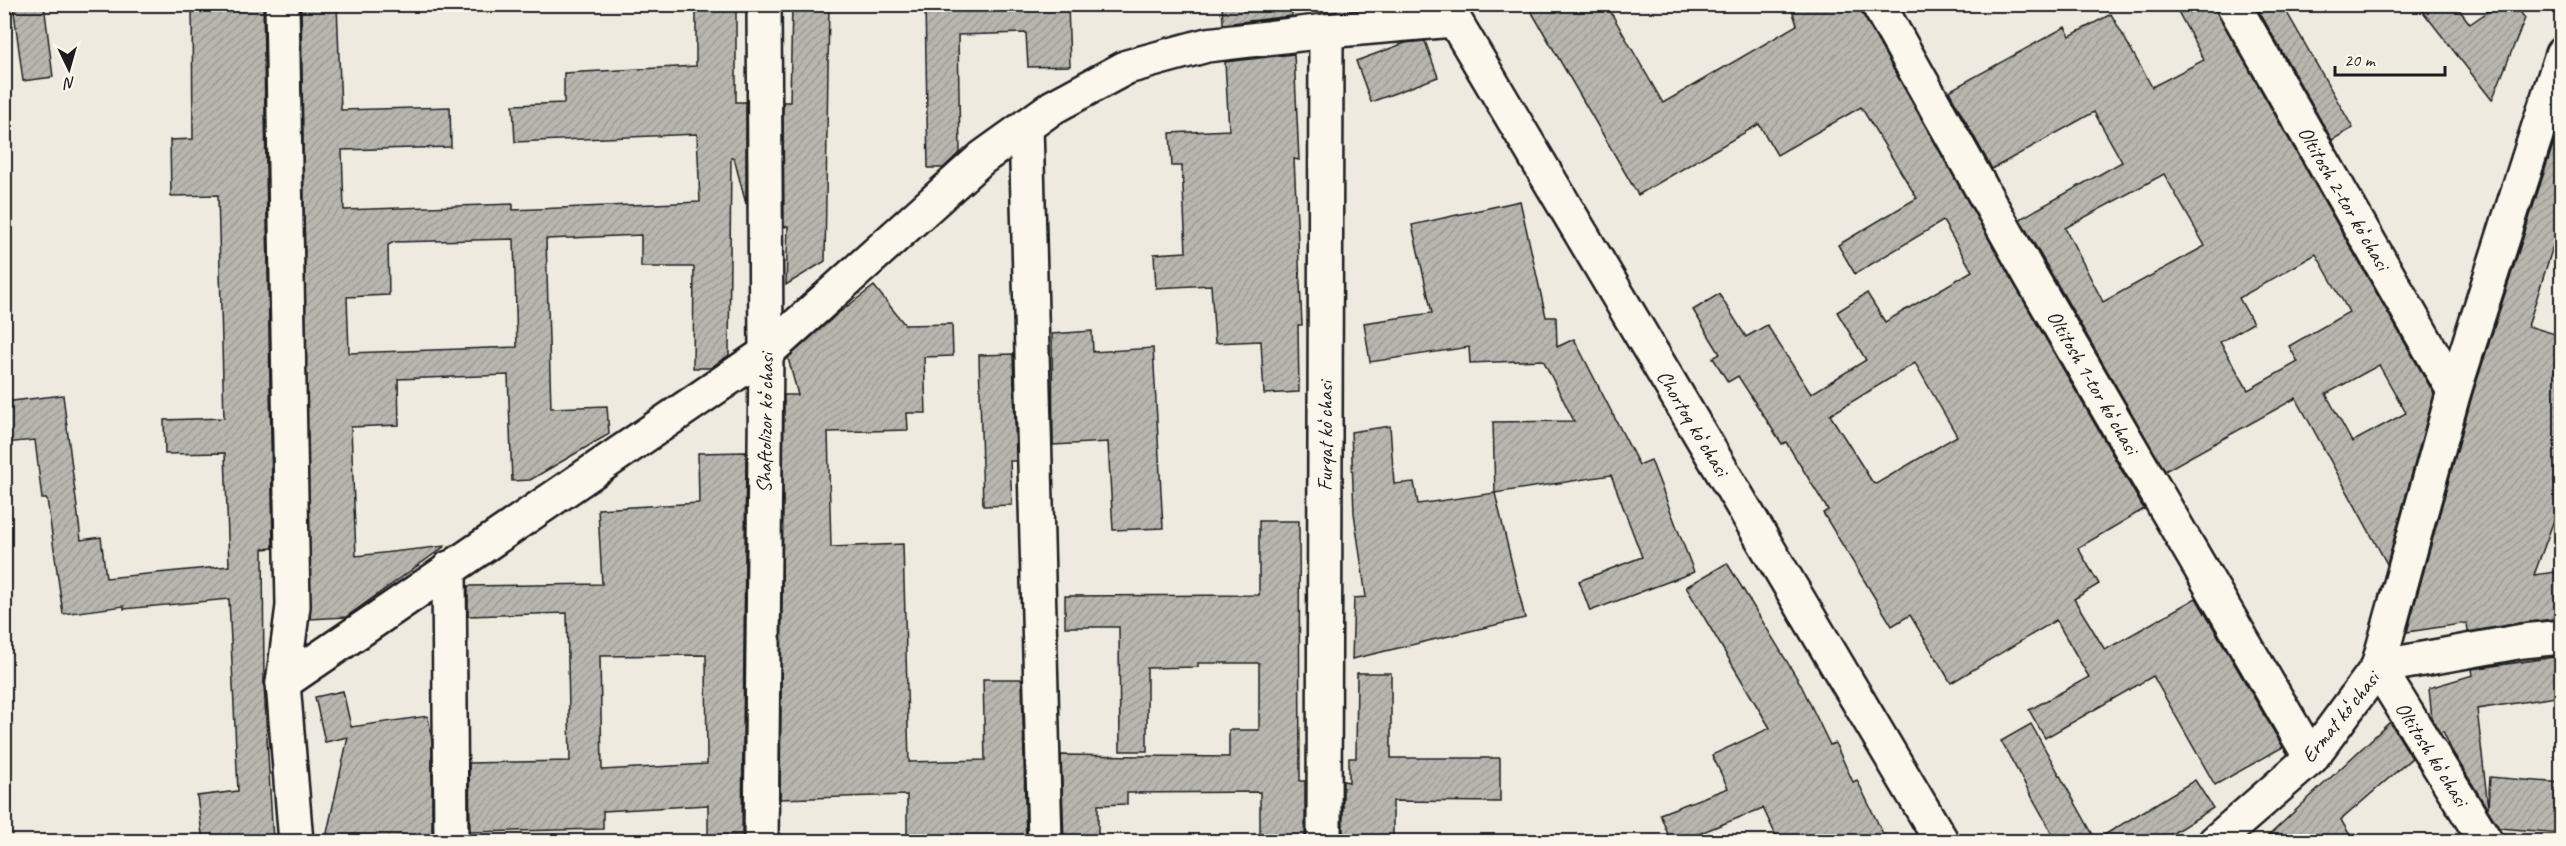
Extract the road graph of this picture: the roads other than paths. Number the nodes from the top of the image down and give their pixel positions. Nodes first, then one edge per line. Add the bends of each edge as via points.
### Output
1 (282, 4) edge
2 (764, 4) edge
3 (1878, 4) edge
4 (2234, 4) edge
5 (1449, 12) edge
6 (1326, 31) junction
7 (2562, 54) edge
8 (1026, 126) junction
9 (766, 353) junction
10 (2454, 391) junction
11 (449, 568) junction
12 (2562, 637) edge
13 (2378, 667) junction
14 (284, 683) junction
15 (2311, 758) junction
16 (296, 842) edge
17 (451, 842) edge
18 (761, 842) edge
19 (1045, 842) edge
20 (1324, 842) edge
21 (1942, 842) edge
22 (2215, 842) edge
23 (2486, 842) edge

1 - 14 street via 293,606
2 - 9 street, Shaftolizor koʻchasi
3 - 15 street, Oltitosh 1-tor koʻchasi via 2030,275
4 - 10 street, Oltitosh 2-tor koʻchasi
5 - 6 street
5 - 21 street, Chortoq koʻchasi
6 - 8 street via 1207,45 1127,67
6 - 20 street, Furqat koʻchasi
7 - 10 street
8 - 9 street via 982,158
8 - 19 street
9 - 11 street
9 - 18 street, Shaftolizor koʻchasi
10 - 13 street
11 - 14 street
11 - 17 street
12 - 13 street, Ermat koʻchasi
13 - 15 street, Ermat koʻchasi
13 - 23 street, Oltitosh koʻchasi
14 - 16 street
15 - 22 street, Ermat koʻchasi

